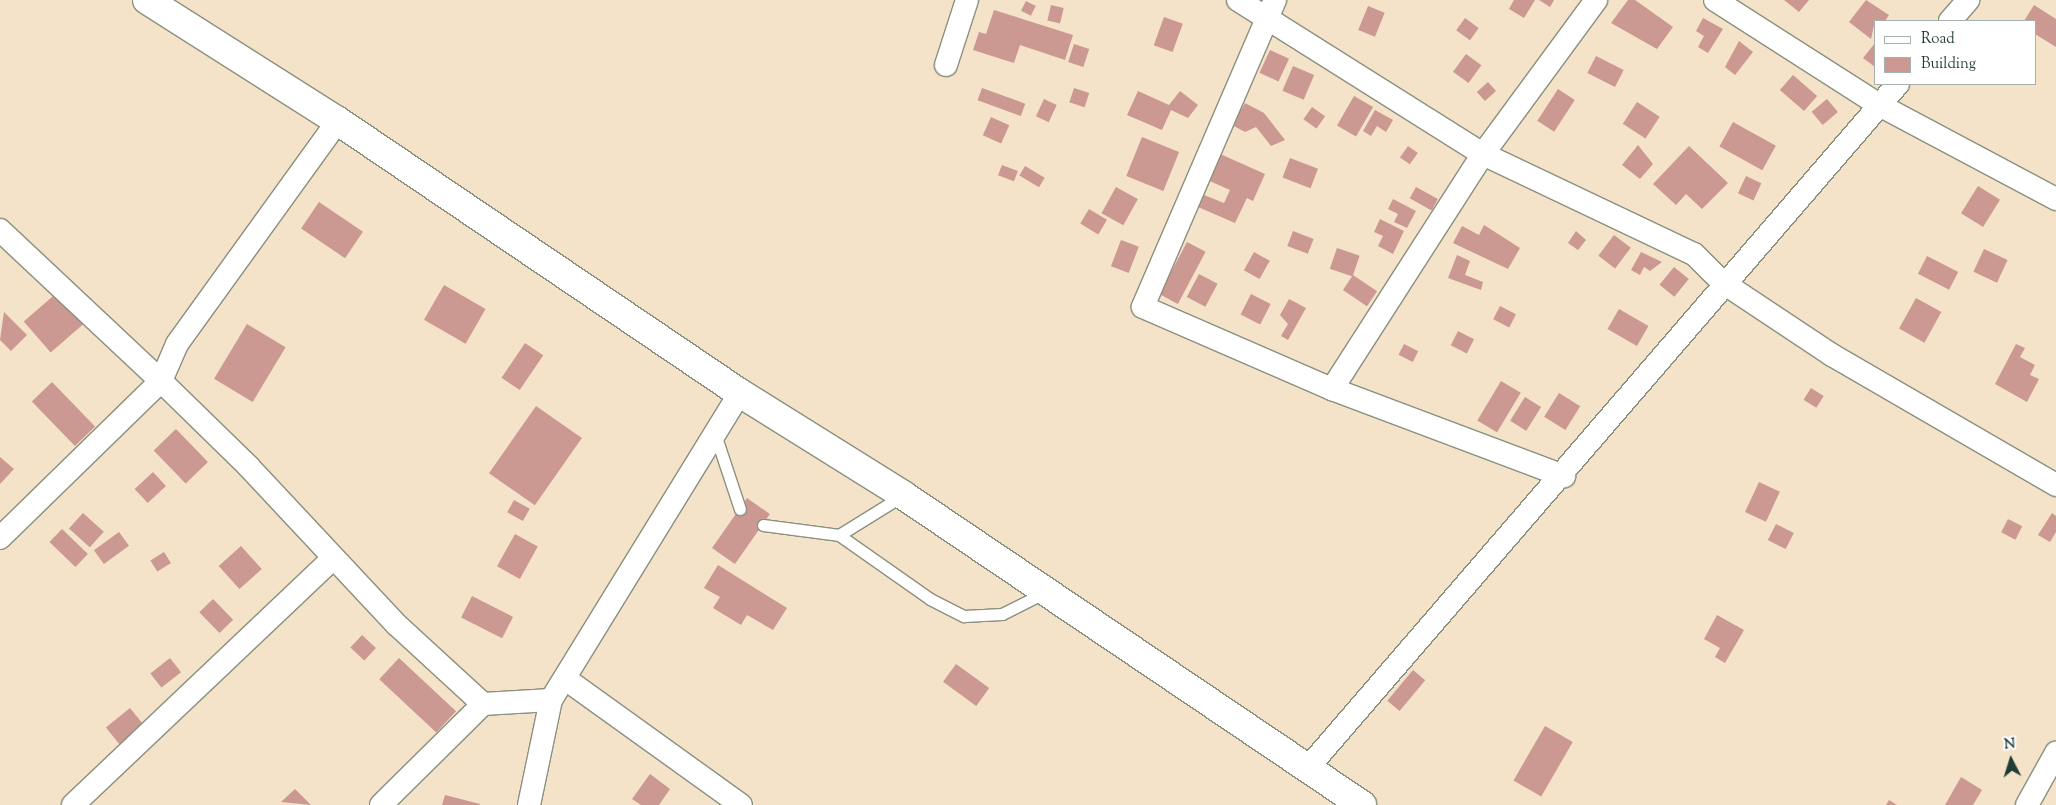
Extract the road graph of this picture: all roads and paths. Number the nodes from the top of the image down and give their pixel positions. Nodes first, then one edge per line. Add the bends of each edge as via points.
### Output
1 (147, 0) edge
2 (967, 0) edge
3 (1238, 0) edge
4 (1596, 0) edge
5 (1716, 0) edge
6 (1968, 0) edge
7 (1270, 8) edge
8 (1951, 20) edge
9 (946, 65) dead end
10 (1897, 85) edge
11 (1881, 106) junction
12 (338, 122) junction
13 (1483, 154) junction
14 (2056, 199) edge
15 (1, 233) edge
16 (1722, 282) junction
17 (161, 381) junction
18 (1332, 389) junction
19 (740, 393) junction
20 (715, 434) junction
21 (1564, 476) junction
22 (2056, 484) edge
23 (903, 495) junction
24 (740, 509) dead end
25 (763, 525) dead end
26 (839, 535) junction
27 (0, 538) edge
28 (332, 559) junction
29 (1044, 593) junction
30 (567, 680) junction
31 (551, 700) junction
32 (483, 704) junction
33 (2054, 761) edge
34 (1306, 770) junction
35 (73, 805) edge
36 (381, 805) edge
37 (529, 805) edge
38 (741, 805) edge
39 (1362, 805) edge
40 (2027, 805) edge

1 - 12 highway
2 - 9 street
3 - 7 street
4 - 13 street
5 - 11 street
6 - 8 street
7 - 13 street
7 - 18 street via 1143,307
10 - 11 street
11 - 14 street
11 - 16 street
12 - 17 street via 177,344
12 - 19 highway
13 - 16 street via 1686,250
13 - 18 street
15 - 17 street
16 - 21 street
16 - 22 street via 1832,355
17 - 27 street
17 - 28 street via 249,467
18 - 21 street
19 - 20 street
19 - 23 highway
20 - 24 lane
20 - 30 street
21 - 34 street
23 - 26 lane
23 - 29 highway
25 - 26 lane
26 - 29 lane via 930,598 964,616 1002,614
28 - 32 street
28 - 35 street
29 - 34 highway
30 - 31 street
30 - 38 street
31 - 32 street
31 - 37 street
32 - 36 street
33 - 40 street
34 - 39 highway

